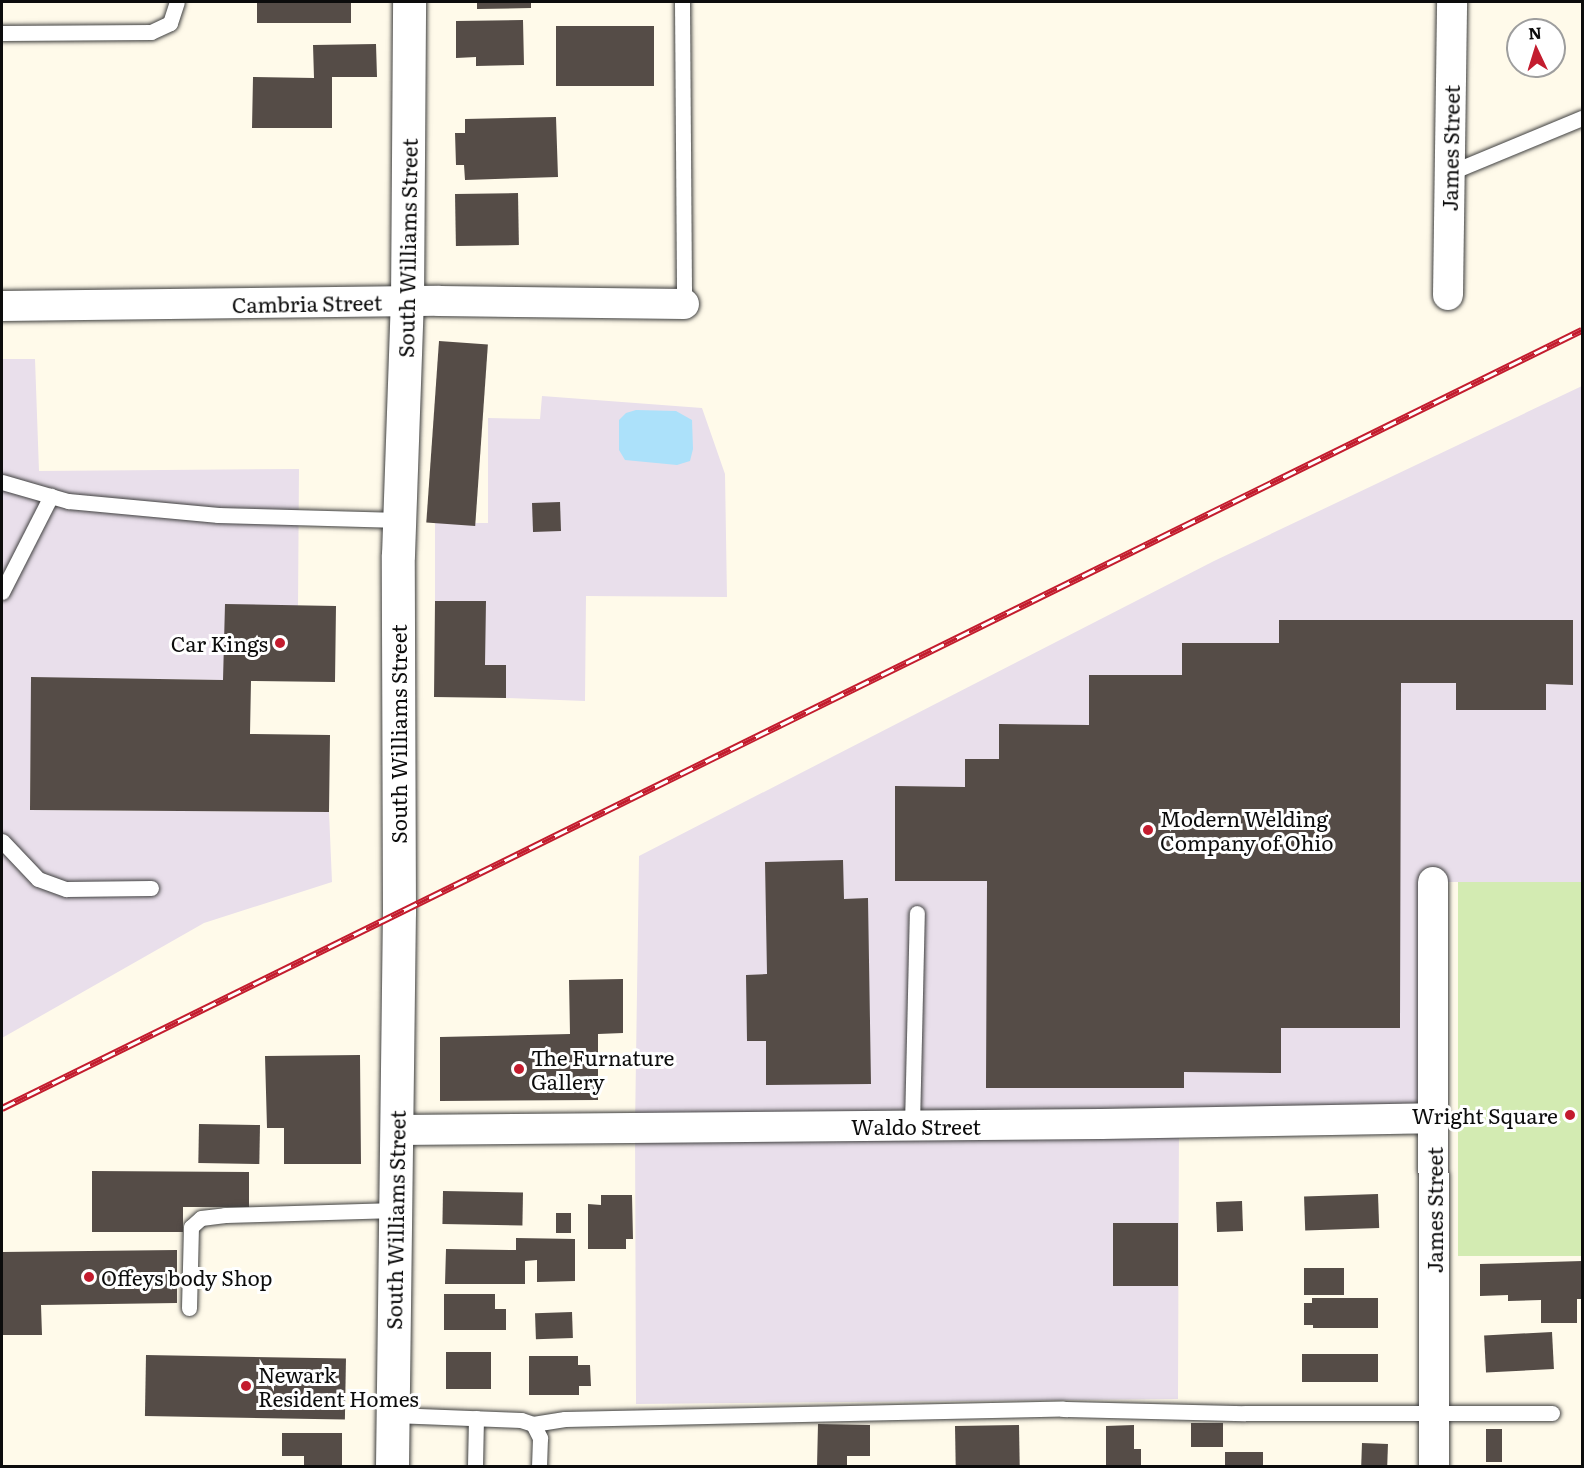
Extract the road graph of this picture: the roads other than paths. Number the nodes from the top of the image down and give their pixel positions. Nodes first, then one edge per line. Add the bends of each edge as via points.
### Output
1 (177, 2) edge
2 (409, 2) edge
3 (682, 2) edge
4 (1452, 2) edge
5 (2, 33) edge
6 (1582, 118) edge
7 (1449, 173) junction
8 (1448, 295) dead end
9 (407, 302) junction
10 (684, 303) joint
11 (2, 306) edge
12 (2, 482) edge
13 (51, 496) junction
14 (400, 520) junction
15 (2, 592) edge
16 (2, 841) edge
17 (1433, 882) dead end
18 (151, 888) dead end
19 (917, 913) dead end
20 (1435, 1118) junction
21 (912, 1126) junction
22 (397, 1131) junction
23 (397, 1210) junction
24 (189, 1308) dead end
25 (1551, 1413) dead end
26 (1434, 1414) junction
27 (393, 1415) junction
28 (476, 1418) junction
29 (533, 1424) junction
30 (392, 1467) edge
31 (475, 1467) edge
32 (539, 1467) edge
33 (1434, 1467) edge

1 - 5 lane via 170,23 151,32
2 - 9 street, South Williams Street
3 - 10 lane
4 - 7 street, James Street
6 - 7 lane
7 - 8 street, James Street
9 - 10 street, Cambria Street
9 - 11 street, Cambria Street
9 - 14 street, South Williams Street
12 - 13 lane
13 - 14 lane via 68,501 218,515
13 - 15 lane
14 - 22 street, South Williams Street
16 - 18 lane via 38,879 66,890
17 - 20 street, James Street
19 - 21 lane
20 - 21 street, Waldo Street
20 - 26 street, James Street
21 - 22 street, Waldo Street
22 - 23 street, South Williams Street
23 - 24 lane via 201,1218 191,1227
23 - 27 street, South Williams Street
25 - 26 lane
26 - 29 lane via 1063,1409 586,1418
26 - 33 street, James Street
27 - 28 lane
27 - 30 street, South Williams Street
28 - 29 lane
28 - 31 lane
29 - 32 lane via 540,1438

